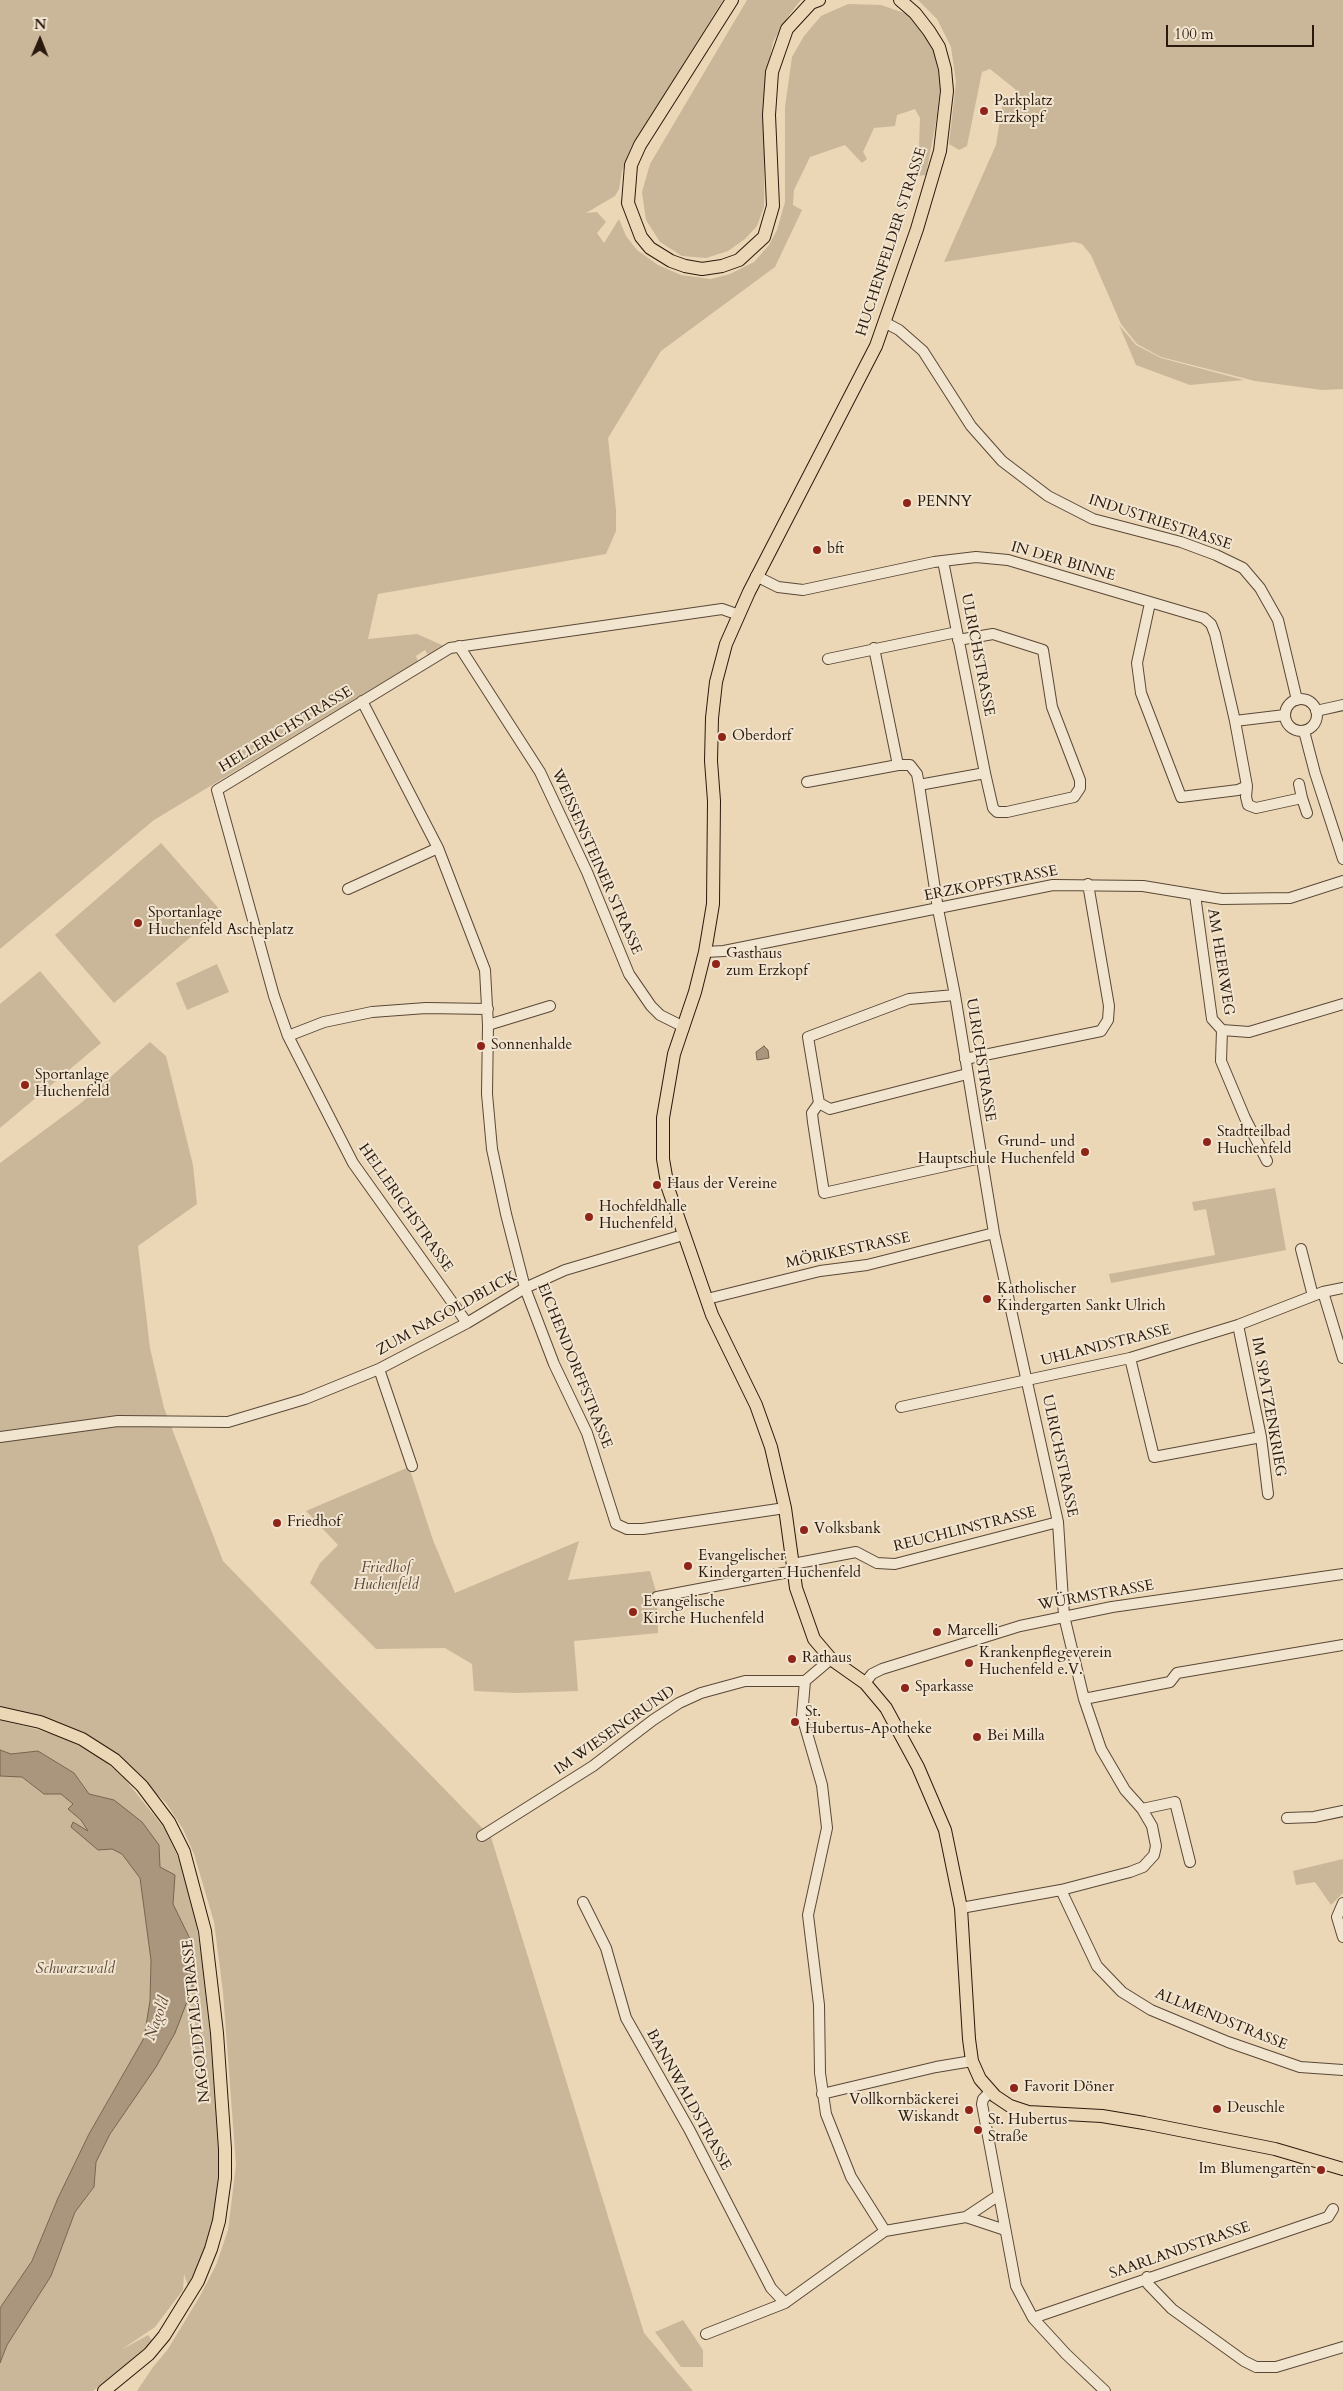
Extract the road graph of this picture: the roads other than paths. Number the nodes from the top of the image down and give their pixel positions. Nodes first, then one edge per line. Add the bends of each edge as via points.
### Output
1 (732, 0) edge
2 (819, 0) edge
3 (900, 0) edge
4 (884, 322) junction
5 (943, 561) junction
6 (756, 576) junction
7 (1150, 603) junction
8 (739, 615) junction
9 (958, 636) junction
10 (459, 646) junction
11 (874, 648) junction
12 (828, 659) dead end
13 (1297, 700) junction
14 (362, 701) junction
15 (1343, 705) edge
16 (1316, 710) junction
17 (1285, 715) junction
18 (1235, 721) junction
19 (1304, 731) junction
20 (898, 765) junction
21 (985, 773) junction
22 (807, 782) dead end
23 (1299, 784) dead end
24 (919, 785) junction
25 (1247, 786) junction
26 (1302, 798) junction
27 (1307, 813) dead end
28 (438, 848) junction
29 (1343, 858) edge
30 (1343, 881) edge
31 (1088, 884) junction
32 (348, 889) dead end
33 (1194, 895) junction
34 (938, 909) junction
35 (705, 952) junction
36 (955, 995) junction
37 (1343, 1004) edge
38 (550, 1006) dead end
39 (488, 1009) junction
40 (488, 1025) junction
41 (684, 1027) junction
42 (1222, 1030) junction
43 (288, 1036) junction
44 (965, 1059) junction
45 (967, 1074) junction
46 (819, 1103) junction
47 (980, 1158) junction
48 (1267, 1160) dead end
49 (994, 1233) junction
50 (683, 1235) junction
51 (1301, 1249) dead end
52 (525, 1288) junction
53 (1343, 1288) edge
54 (1323, 1292) junction
55 (1313, 1296) junction
56 (707, 1299) junction
57 (467, 1323) junction
58 (1238, 1325) junction
59 (1130, 1358) junction
60 (1343, 1358) edge
61 (380, 1369) junction
62 (1028, 1381) junction
63 (901, 1407) dead end
64 (0, 1437) edge
65 (1261, 1437) junction
66 (412, 1466) dead end
67 (1268, 1494) dead end
68 (785, 1508) junction
69 (1058, 1522) junction
70 (793, 1568) junction
71 (1343, 1574) edge
72 (657, 1597) dead end
73 (1064, 1616) junction
74 (1343, 1645) edge
75 (831, 1659) junction
76 (805, 1680) junction
77 (865, 1683) junction
78 (1084, 1699) junction
79 (0, 1713) edge
80 (1142, 1809) junction
81 (1343, 1811) edge
82 (1288, 1818) dead end
83 (482, 1836) dead end
84 (1190, 1862) dead end
85 (1061, 1890) junction
86 (583, 1902) dead end
87 (1343, 1903) edge
88 (961, 1908) junction
89 (1343, 1937) edge
90 (972, 2061) junction
91 (1343, 2070) edge
92 (990, 2092) junction
93 (822, 2094) junction
94 (1343, 2169) edge
95 (999, 2195) junction
96 (1333, 2209) dead end
97 (966, 2217) junction
98 (1005, 2230) junction
99 (885, 2231) junction
100 (1147, 2277) junction
101 (785, 2304) junction
102 (1032, 2318) junction
103 (706, 2334) dead end
104 (1343, 2347) edge
105 (104, 2391) edge
106 (1105, 2391) edge

1 - 2 main road via 640,145 631,165 628,203 641,237 650,248 685,266 722,266 739,260 764,238 773,206 769,115 772,72 787,29 811,3
3 - 4 main road, HUCHENFELDER STRASSE via 915,13 939,47 947,91 940,151
4 - 6 main road, HUCHENFELDER STRASSE via 876,346
4 - 13 street, INDUSTRIESTRASSE via 899,330 923,351 970,426 1002,461 1048,496 1093,519 1181,542 1243,568 1260,588 1278,620
5 - 6 street, IN DER BINNE via 804,590 778,587
5 - 7 street, IN DER BINNE via 976,557 1008,560
5 - 9 street, ULRICHSTRASSE
6 - 8 main road, HUCHENFELDER STRASSE
7 - 18 street, IN DER BINNE via 1204,618 1211,624
7 - 25 street via 1137,663 1140,693 1181,797
8 - 10 street, HELLERICHSTRASSE via 722,609
8 - 35 main road, HUCHENFELDER STRASSE via 726,644 716,682 712,718 713,895
9 - 11 street
9 - 21 street, ULRICHSTRASSE
9 - 21 street, ULRICHSTRASSE via 993,634 1043,650 1052,707 1080,780 1080,788 1074,797 997,812 993,808
10 - 14 street, HELLERICHSTRASSE via 443,652
10 - 41 street, WEISSENSTEINER STRASSE via 540,772 587,872 629,974 660,1015
11 - 12 street
11 - 20 street
13 - 16 street via 1311,702
13 - 17 street via 1287,707
14 - 28 street, EICHENDORFFSTRASSE
14 - 43 street, HELLERICHSTRASSE via 217,790
15 - 16 street
16 - 19 street via 1316,721
17 - 18 street
17 - 19 street via 1290,726
18 - 25 street
19 - 29 street
20 - 22 street
20 - 24 street via 910,765 917,774
21 - 24 street
23 - 26 street
24 - 34 street, ULRICHSTRASSE
25 - 26 street via 1248,805 1256,808
26 - 27 street
28 - 32 street
28 - 39 street, EICHENDORFFSTRASSE via 485,970
30 - 33 street, ERZKOPFSTRASSE via 1290,898 1222,899
31 - 33 street, ERZKOPFSTRASSE via 1143,886
31 - 34 street, ERZKOPFSTRASSE via 1053,885
31 - 44 street via 1109,1006 1108,1020 1101,1031
33 - 42 street, AM HEERWEG via 1212,1019
34 - 35 street, ERZKOPFSTRASSE
34 - 36 street, ULRICHSTRASSE
35 - 41 main road, HUCHENFELDER STRASSE
36 - 44 street, ULRICHSTRASSE
36 - 46 street via 910,999 808,1037
37 - 42 street, AM HEERWEG via 1249,1032
38 - 40 street
39 - 40 street, EICHENDORFFSTRASSE
39 - 43 street via 426,1008 372,1012 324,1022
40 - 52 street, EICHENDORFFSTRASSE via 492,1149
41 - 50 main road, HUCHENFELDER STRASSE via 674,1054 663,1118 668,1188
42 - 48 street, AM HEERWEG via 1221,1061 1244,1118
43 - 57 street, HELLERICHSTRASSE via 353,1163
44 - 45 street, ULRICHSTRASSE
45 - 46 street via 830,1109
45 - 47 street, ULRICHSTRASSE
46 - 47 street via 812,1113 824,1193
47 - 49 street, ULRICHSTRASSE
49 - 56 street, MÖRIKESTRASSE via 867,1266 820,1271
49 - 62 street, ULRICHSTRASSE
50 - 52 street, ZUM NAGOLDBLICK via 565,1270
50 - 56 main road, HUCHENFELDER STRASSE
51 - 55 street
52 - 57 street, ZUM NAGOLDBLICK
52 - 68 street, EICHENDORFFSTRASSE via 554,1364 587,1433 616,1524 627,1529 643,1529
53 - 54 street, UHLANDSTRASSE
54 - 55 street, UHLANDSTRASSE
54 - 60 street
55 - 58 street, UHLANDSTRASSE
56 - 68 main road, HUCHENFELDER STRASSE via 756,1405 771,1447
57 - 61 street, ZUM NAGOLDBLICK
58 - 59 street, UHLANDSTRASSE
58 - 65 street, IM SPATZENKRIEG
59 - 62 street, UHLANDSTRASSE
59 - 65 street via 1154,1457
61 - 64 street via 305,1399 228,1422 118,1421
61 - 66 street, ZUM NAGOLDBLICK
62 - 63 street, UHLANDSTRASSE
62 - 69 street, ULRICHSTRASSE
65 - 67 street, IM SPATZENKRIEG
68 - 70 main road, HUCHENFELDER STRASSE
69 - 70 street, REUCHLINSTRASSE via 895,1564 877,1563 856,1552
69 - 73 street, ULRICHSTRASSE
70 - 72 street, REUCHLINSTRASSE
70 - 75 main road, HUCHENFELDER STRASSE via 796,1588 814,1639
71 - 73 street, WÜRMSTRASSE via 1112,1606
73 - 77 street, WÜRMSTRASSE via 1010,1629 891,1666 872,1674
73 - 78 street
74 - 78 street via 1177,1673 1170,1682
75 - 76 street
75 - 77 main road, HUCHENFELDER STRASSE
76 - 83 street, IM WIESENGRUND via 745,1681 701,1692 653,1720 593,1766
76 - 93 street via 802,1716 822,1785 827,1828 808,1915 819,2005
77 - 88 main road, HUCHENFELDER STRASSE via 886,1708 937,1810 945,1830
78 - 80 street via 1102,1749 1125,1790
79 - 105 main road, NAGOLDTALSTRASSE via 47,1724 82,1739 115,1760 142,1786 169,1822 184,1852 204,1931 215,2015 225,2149 219,2221 198,2281 164,2336 150,2354
80 - 84 street via 1175,1802
80 - 85 street via 1152,1826 1156,1846 1154,1855 1143,1867
81 - 82 street
85 - 88 street
85 - 91 street, ALLMENDSTRASSE via 1097,1966 1122,1992 1152,2010 1228,2042 1300,2067
86 - 101 street, BANNWALDSTRASSE via 606,1948 626,2018 689,2129 772,2288
87 - 89 street via 1337,1917
88 - 90 main road, HUCHENFELDER STRASSE
90 - 92 main road, HUCHENFELDER STRASSE
90 - 93 street
92 - 94 main road via 1010,2106 1028,2112 1102,2116 1154,2125 1275,2149
92 - 95 street via 982,2104
93 - 99 street via 826,2114 851,2178
95 - 97 street
95 - 98 street
96 - 100 street, SAARLANDSTRASSE via 1328,2217
97 - 98 street
97 - 99 street
98 - 102 street via 1016,2286
99 - 101 street
100 - 102 street, SAARLANDSTRASSE
100 - 104 street via 1148,2284 1172,2309 1256,2367 1276,2366
101 - 103 street
102 - 106 street

